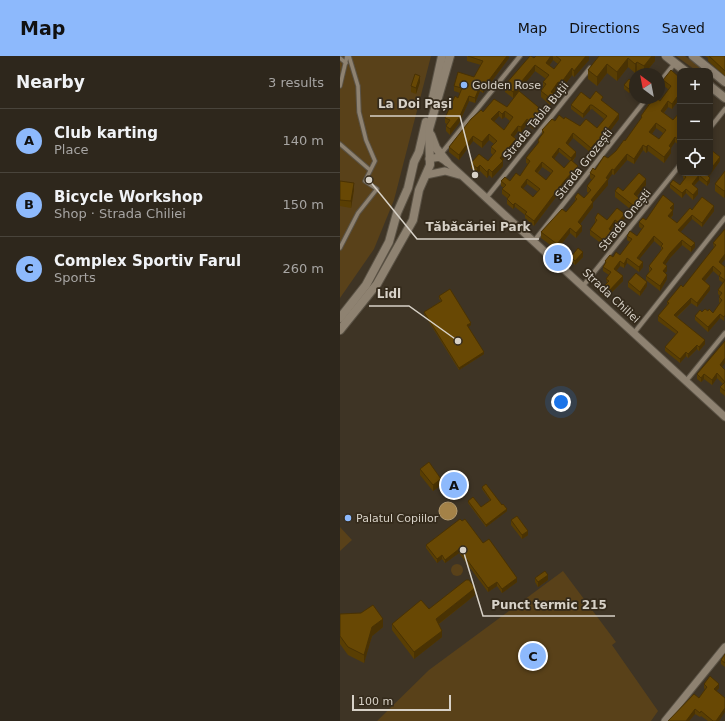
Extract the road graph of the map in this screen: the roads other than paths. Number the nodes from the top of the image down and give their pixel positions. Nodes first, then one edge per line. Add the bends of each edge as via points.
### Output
1 (348, 56) edge
2 (442, 56) edge
3 (450, 56) edge
4 (520, 56) edge
5 (666, 56) edge
6 (693, 56) edge
7 (340, 58) edge
8 (595, 62) edge
9 (346, 63) junction
10 (675, 63) junction
11 (681, 68) edge
12 (665, 76) edge
13 (725, 82) edge
14 (340, 86) edge
15 (713, 88) edge
16 (713, 92) edge
17 (725, 98) edge
18 (725, 101) edge
19 (642, 104) edge
20 (725, 109) edge
21 (713, 124) edge
22 (429, 129) junction
23 (340, 144) edge
24 (440, 156) junction
25 (416, 157) junction
26 (429, 158) junction
27 (447, 162) joint
28 (677, 169) edge
29 (370, 170) junction
30 (426, 174) junction
31 (463, 177) junction
32 (487, 197) junction
33 (396, 217) junction
34 (725, 218) edge
35 (409, 224) junction
36 (534, 241) junction
37 (340, 248) edge
38 (583, 286) junction
39 (340, 318) edge
40 (340, 330) edge
41 (634, 333) junction
42 (725, 333) edge
43 (686, 382) junction
44 (725, 417) edge
45 (725, 647) edge
46 (665, 721) edge

1 - 9 street
1 - 29 street via 358,86 359,112 364,133 375,161
2 - 25 main road
3 - 22 main road
4 - 24 street
5 - 10 main road
6 - 13 main road
7 - 9 street
8 - 32 street, Strada Tabla Buții
9 - 14 street
10 - 11 main road
10 - 12 street
15 - 17 main road
16 - 18 main road
19 - 36 street, Strada Grozești
20 - 21 street
22 - 24 main road
22 - 26 main road
23 - 29 street
24 - 26 street
24 - 27 main road
25 - 26 main road via 423,155
25 - 33 main road via 408,188
26 - 30 main road via 430,165
27 - 31 street, Strada Chiliei
28 - 38 street, Strada Onești
29 - 37 street via 365,181 377,189 358,213
30 - 31 street, Strada Chiliei via 445,171
30 - 35 main road via 419,190 413,220
31 - 32 street, Strada Chiliei
32 - 36 street, Strada Chiliei
33 - 35 main road via 402,224
33 - 39 main road via 389,242 377,265 363,290
34 - 41 street
35 - 40 main road via 377,284
36 - 38 street, Strada Chiliei
38 - 41 street, Strada Chiliei
41 - 43 street, Strada Chiliei
42 - 43 street
43 - 44 street, Strada Chiliei
45 - 46 street

